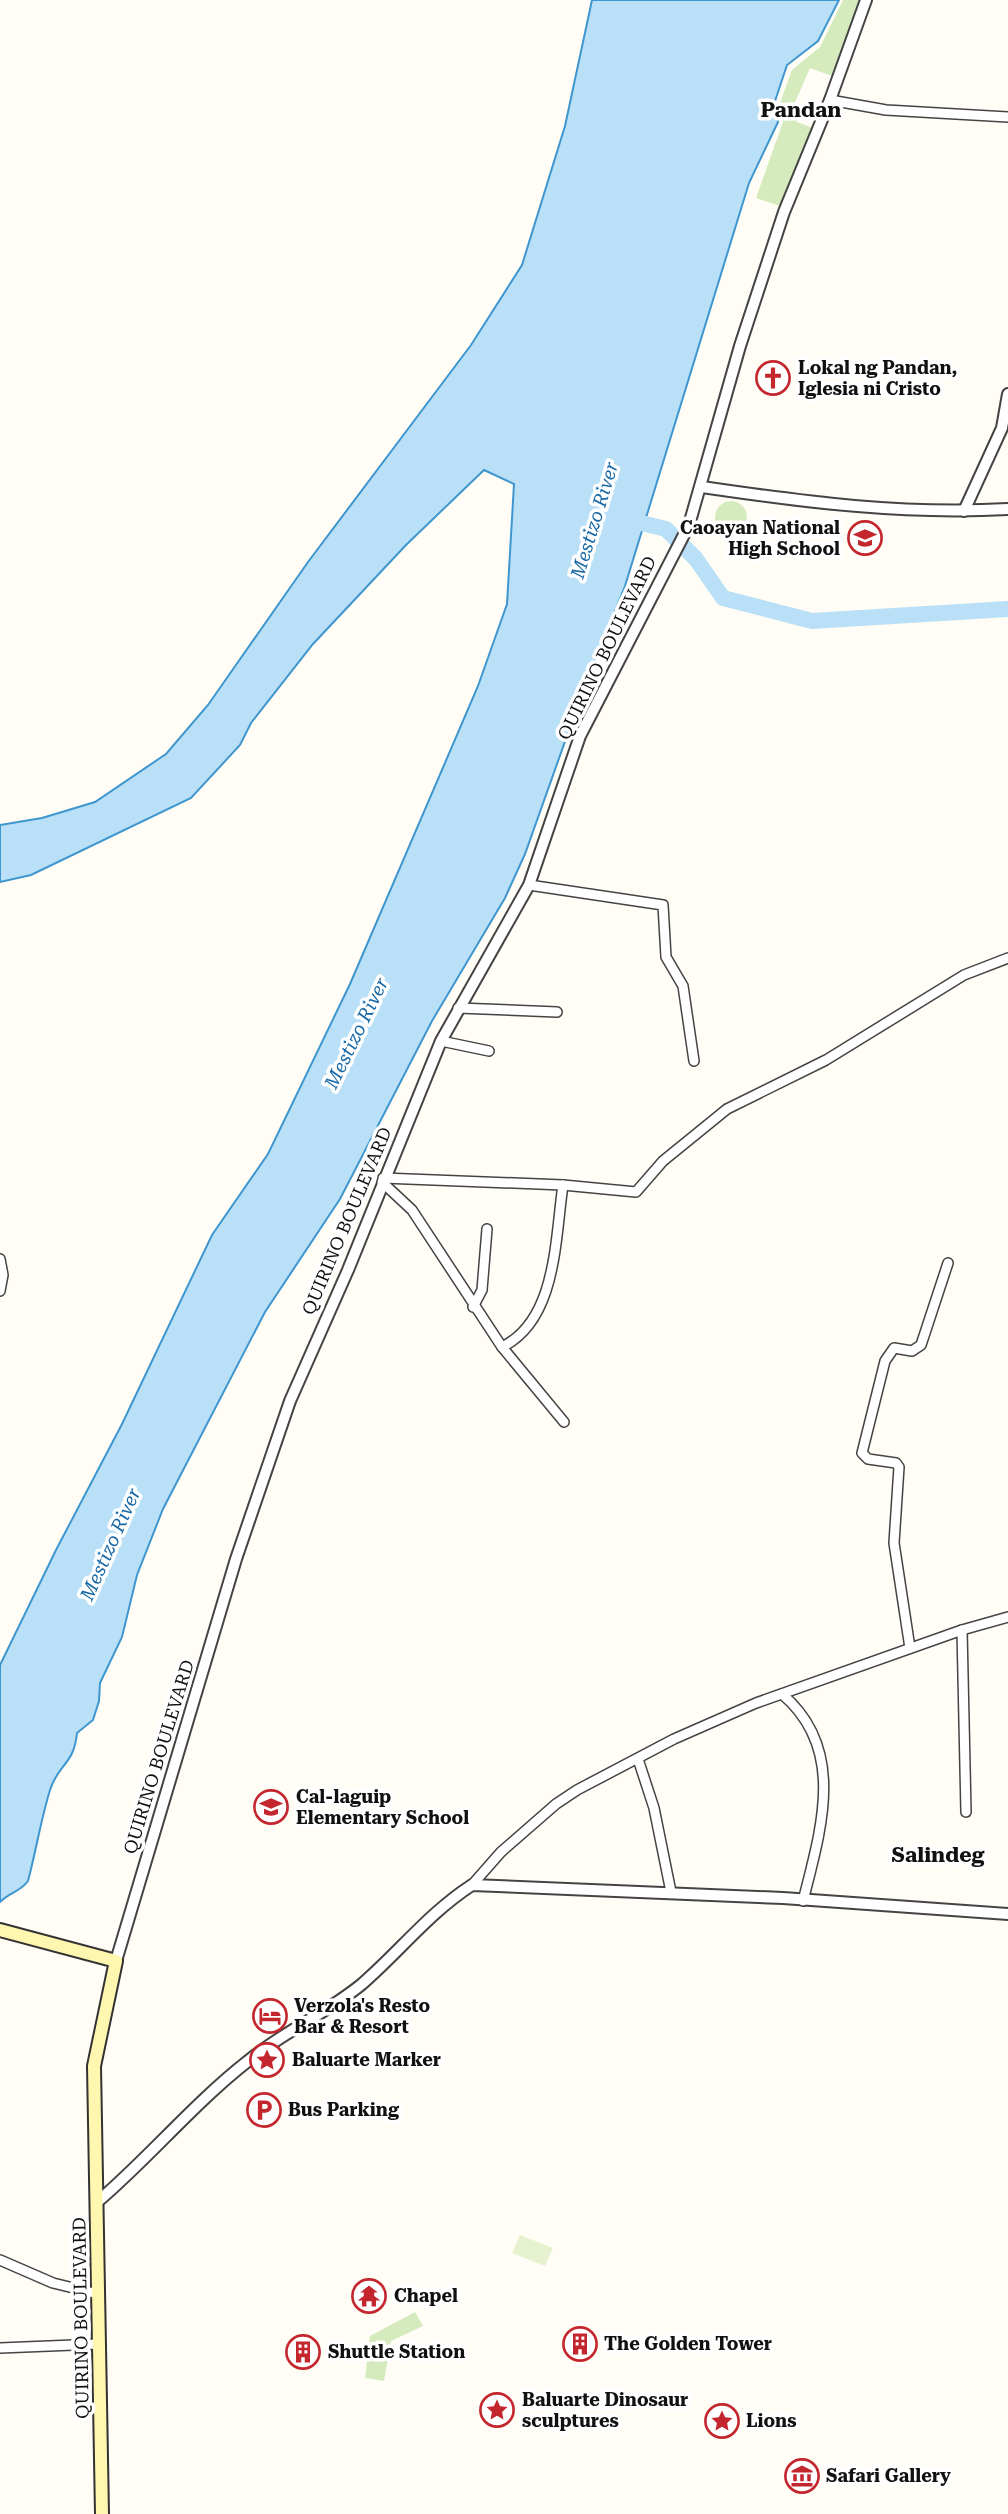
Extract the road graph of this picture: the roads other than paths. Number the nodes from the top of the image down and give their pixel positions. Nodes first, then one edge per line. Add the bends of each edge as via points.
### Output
1 (866, 0) edge
2 (830, 100) junction
3 (1008, 117) edge
4 (1008, 394) edge
5 (702, 486) junction
6 (1008, 509) edge
7 (964, 511) junction
8 (529, 885) junction
9 (1008, 958) edge
10 (458, 1008) junction
11 (557, 1012) dead end
12 (441, 1041) junction
13 (489, 1051) dead end
14 (694, 1061) dead end
15 (383, 1180) junction
16 (563, 1185) junction
17 (487, 1229) dead end
18 (0, 1259) edge
19 (948, 1263) dead end
20 (0, 1291) edge
21 (472, 1307) junction
22 (502, 1347) junction
23 (564, 1422) dead end
24 (1008, 1617) edge
25 (962, 1630) junction
26 (910, 1648) junction
27 (782, 1694) junction
28 (639, 1759) junction
29 (966, 1812) dead end
30 (472, 1885) junction
31 (671, 1892) junction
32 (803, 1901) junction
33 (1008, 1914) edge
34 (0, 1930) edge
35 (116, 1961) junction
36 (96, 2203) junction
37 (0, 2260) edge
38 (98, 2294) junction
39 (98, 2344) junction
40 (0, 2348) edge
41 (102, 2514) edge

1 - 2 street, QUIRINO BOULEVARD
2 - 3 street via 886,110
2 - 5 street, QUIRINO BOULEVARD via 784,212 720,412
4 - 7 street via 1002,428
5 - 7 street via 822,505
5 - 8 street, QUIRINO BOULEVARD via 689,525 580,736
6 - 7 street
8 - 10 street, QUIRINO BOULEVARD
8 - 14 street via 663,905 666,957 683,986
9 - 16 street via 964,975 826,1060 727,1109 663,1161 636,1192
10 - 11 street
10 - 12 street, QUIRINO BOULEVARD
12 - 13 street
12 - 15 street, QUIRINO BOULEVARD
15 - 16 street
15 - 21 street via 412,1210
15 - 35 street, QUIRINO BOULEVARD via 266,1465
16 - 22 street via 543,1302 527,1329
17 - 21 street via 482,1290
18 - 20 street
19 - 26 street via 921,1345 912,1351 894,1348 885,1361 862,1452 868,1459 899,1466 894,1543
21 - 22 street
22 - 23 street
24 - 25 street
25 - 26 street
25 - 29 street
26 - 27 street
27 - 28 street via 730,1713
27 - 32 street via 805,1716 819,1745 822,1773 819,1834
28 - 30 street via 556,1804 501,1852
28 - 31 street
30 - 31 street
30 - 36 street via 437,1909 396,1954 350,1993 242,2066
31 - 32 street
32 - 33 street
34 - 35 main road
35 - 36 main road, QUIRINO BOULEVARD via 94,2066
36 - 38 main road, QUIRINO BOULEVARD
37 - 38 street via 53,2283
38 - 39 main road, QUIRINO BOULEVARD
39 - 40 street
39 - 41 main road, QUIRINO BOULEVARD

